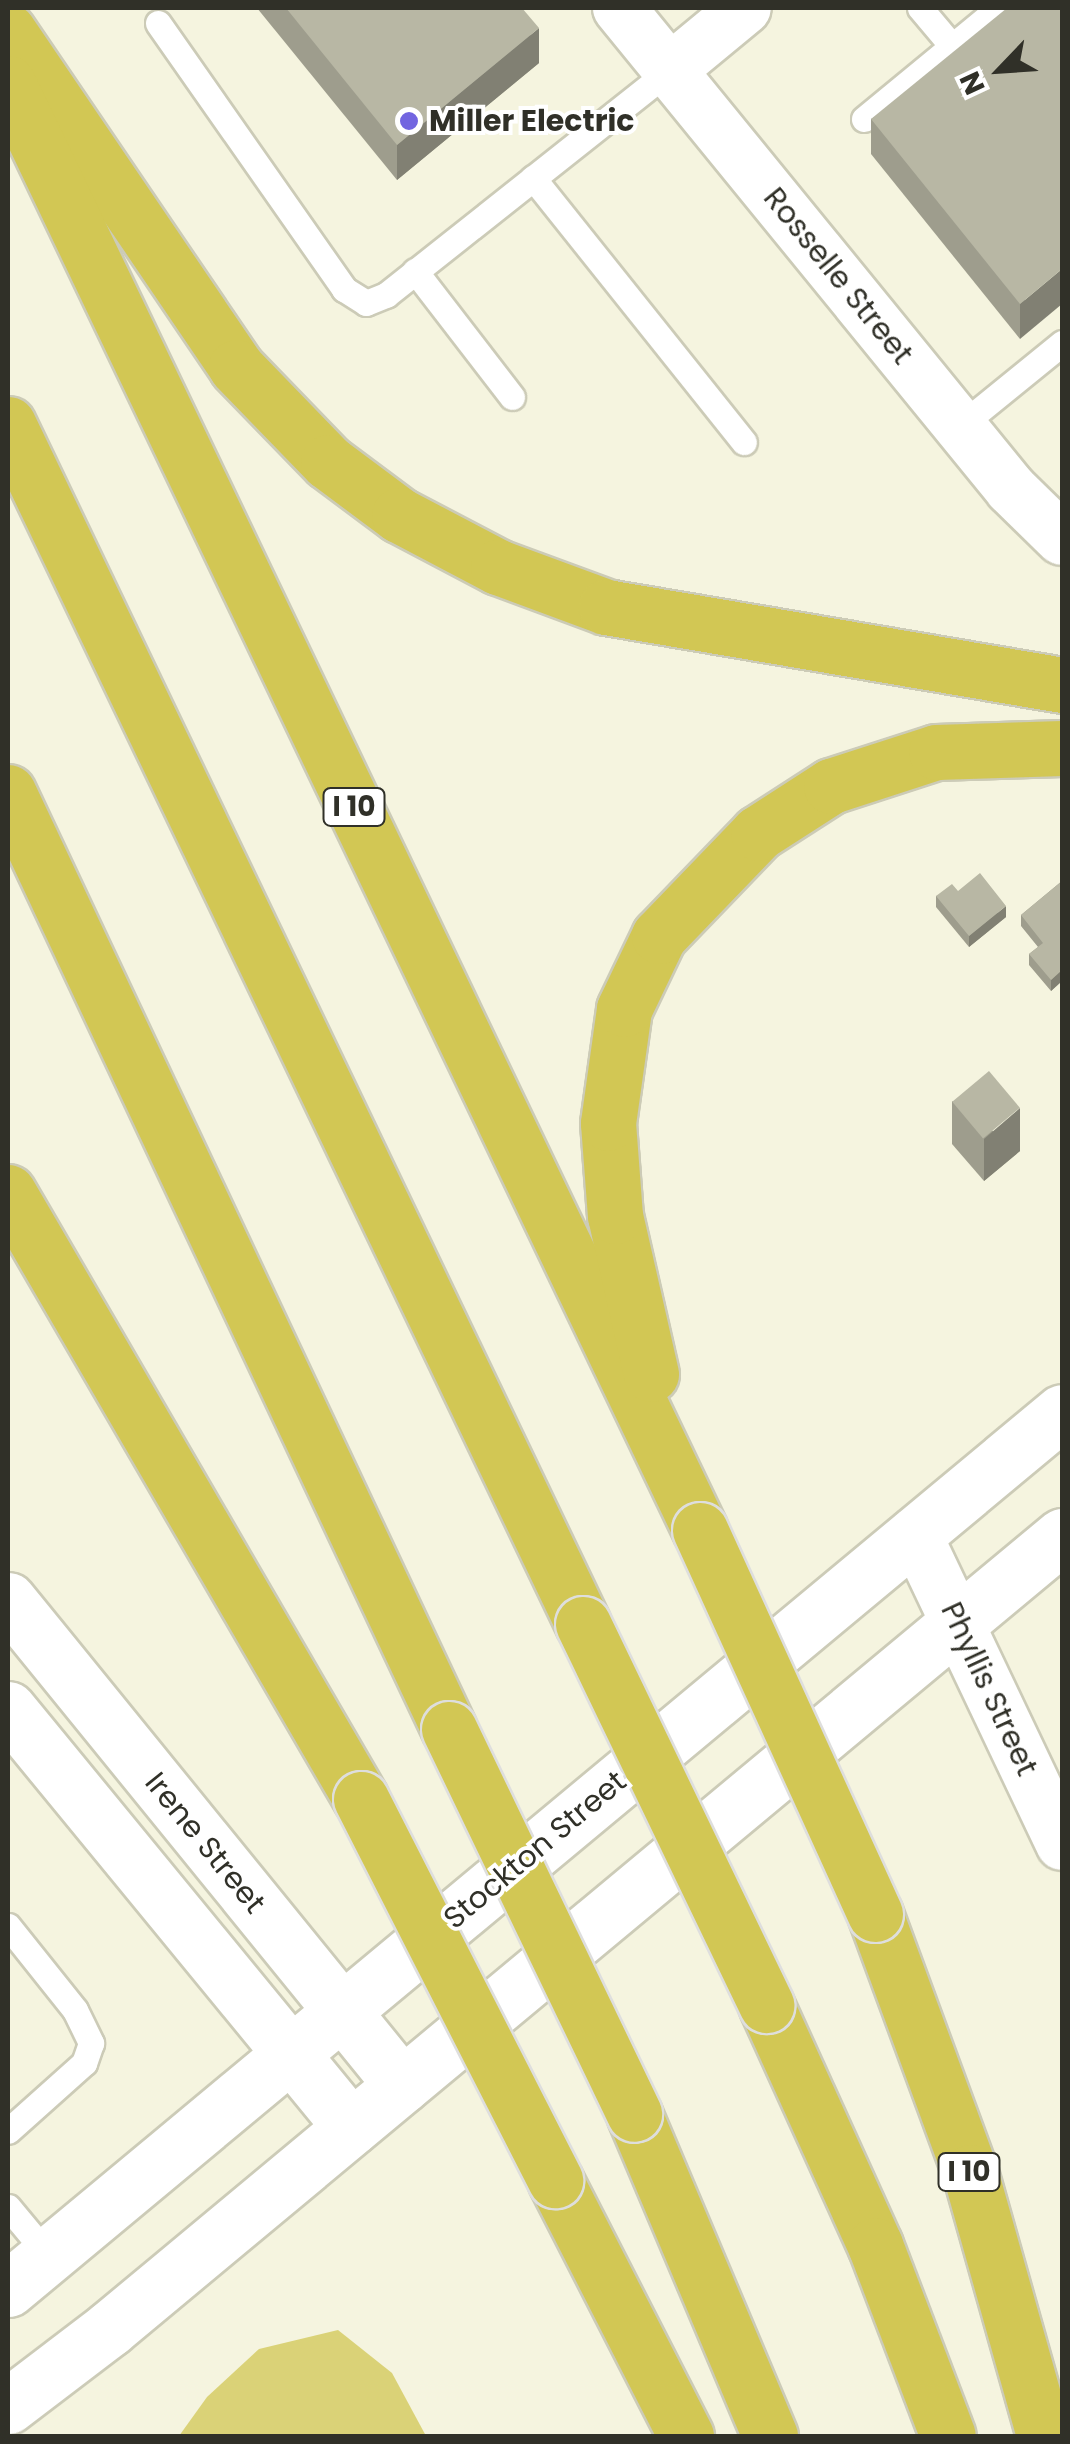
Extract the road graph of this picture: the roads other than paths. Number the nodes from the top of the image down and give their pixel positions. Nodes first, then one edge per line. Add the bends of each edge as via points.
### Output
1 (619, 8) edge
2 (744, 8) edge
3 (920, 8) edge
4 (994, 12) dead end
5 (158, 23) dead end
6 (8, 31) edge
7 (952, 46) junction
8 (670, 70) junction
9 (8, 84) edge
10 (864, 118) dead end
11 (533, 178) junction
12 (415, 271) junction
13 (1062, 343) edge
14 (512, 396) dead end
15 (8, 424) edge
16 (960, 426) junction
17 (744, 442) dead end
18 (1062, 540) edge
19 (1062, 685) edge
20 (1062, 748) edge
21 (14, 810) edge
22 (8, 1192) edge
23 (1062, 1412) edge
24 (700, 1530) junction
25 (915, 1534) junction
26 (1062, 1536) edge
27 (8, 1600) edge
28 (959, 1622) junction
29 (8, 1709) edge
30 (1062, 1844) edge
31 (8, 1926) edge
32 (342, 2010) junction
33 (290, 2054) junction
34 (402, 2085) junction
35 (351, 2127) junction
36 (8, 2130) edge
37 (8, 2207) edge
38 (48, 2255) junction
39 (8, 2289) edge
40 (8, 2406) edge
41 (686, 2436) edge
42 (770, 2436) edge
43 (948, 2436) edge
44 (1044, 2436) edge

1 - 8 street, Rosselle Street
2 - 8 street
3 - 7 lane
4 - 7 lane
5 - 12 lane via 354,299 376,300
6 - 19 highway via 236,367 328,462 398,515 482,560 606,606
7 - 10 lane
8 - 11 lane
8 - 16 street, Rosselle Street
9 - 24 highway, I 10
11 - 12 lane
11 - 17 lane
12 - 14 lane
13 - 16 lane
15 - 43 highway, bridge via 766,2005 875,2245
16 - 18 street, Rosselle Street
20 - 24 highway via 936,752 831,786 780,816 716,871 659,936 634,982 612,1064 611,1181 644,1346
21 - 42 highway, bridge via 634,2114
22 - 41 highway, bridge via 361,1800
23 - 25 main road, Stockton Street
24 - 44 highway, I 10, bridge via 875,1914 970,2172
25 - 28 street, Phyllis Street
25 - 32 main road, Stockton Street
26 - 28 main road
27 - 32 main road, Irene Street
28 - 30 street, Phyllis Street
28 - 34 main road
29 - 33 main road
31 - 36 lane via 76,2010 91,2043 84,2062
32 - 33 main road, Stockton Street
32 - 34 main road, Irene Street
33 - 35 main road
33 - 38 main road, Stockton Street
34 - 35 main road
35 - 40 main road
37 - 38 lane
38 - 39 main road, Stockton Street

